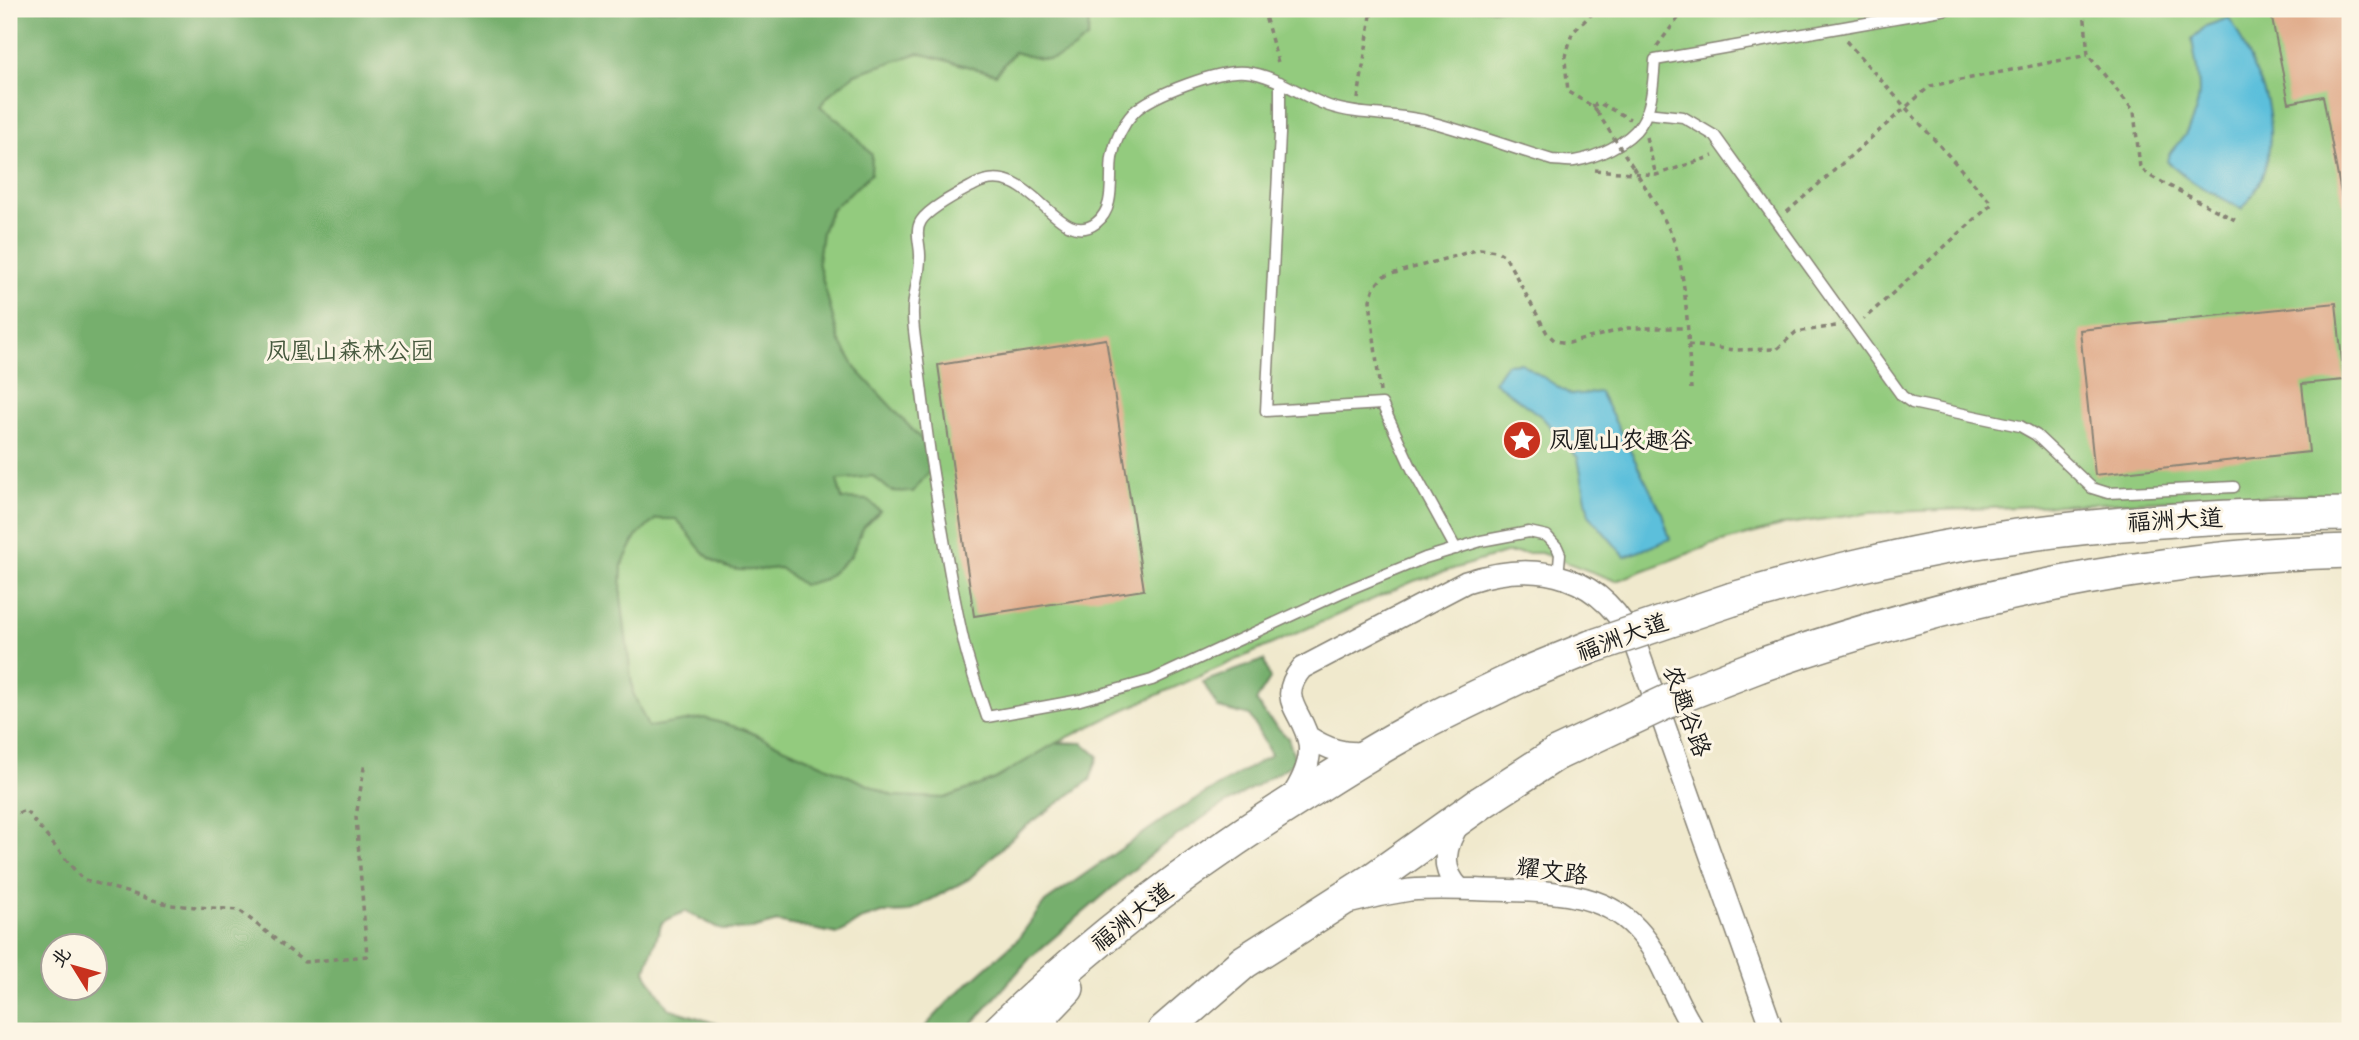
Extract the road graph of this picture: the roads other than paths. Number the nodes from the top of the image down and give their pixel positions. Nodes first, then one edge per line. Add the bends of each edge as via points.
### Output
1 (1947, 9) edge
2 (1280, 82) junction
3 (1646, 113) junction
4 (2234, 487) dead end
5 (2350, 514) edge
6 (1456, 549) junction
7 (2350, 551) edge
8 (1558, 577) junction
9 (1307, 736) junction
10 (1373, 751) junction
11 (1285, 807) junction
12 (1466, 814) junction
13 (1460, 889) junction
14 (1165, 890) junction
15 (1326, 909) junction
16 (999, 1031) edge
17 (1041, 1031) edge
18 (1164, 1031) edge
19 (1695, 1031) edge
20 (1773, 1031) edge

1 - 3 lane via 1655,60
2 - 3 lane via 1328,105 1421,120 1552,160 1592,156 1626,138
2 - 6 lane via 1266,411 1382,404
2 - 6 lane via 1245,71 1217,74 1148,100 1132,114 1115,144 1108,202 1104,216 1093,226 1075,229 1065,225 1022,188 997,178 966,189 921,221 913,314 925,423 965,645 986,717 1080,700 1152,680 1340,593
3 - 4 lane via 1683,117 1715,136 1902,396 1912,403 2020,426 2036,435 2092,488 2108,493
5 - 10 main road, 福洲大道, bridge via 2122,523 1968,543 1823,574 1603,643 1527,673
6 - 8 lane via 1539,533 1557,547
7 - 12 main road, 福洲大道, bridge via 2197,560 2124,570 1885,624 1673,699 1556,754
8 - 9 street, 农趣谷路 via 1515,571 1466,582 1310,662 1294,677 1290,696
8 - 20 street, 农趣谷路 via 1593,591 1628,629
9 - 10 street via 1345,753
9 - 11 street via 1306,767
10 - 11 main road, 福洲大道
11 - 14 main road, 福洲大道
12 - 13 street via 1445,856 1451,881
12 - 15 main road, 福洲大道
13 - 15 street, 耀文路 via 1411,890
13 - 19 street, 耀文路 via 1568,895 1616,912 1651,945
14 - 16 main road, 福洲大道 via 1058,976
14 - 17 main road via 1051,1003 1044,1012
15 - 18 main road, 福洲大道 via 1244,962

